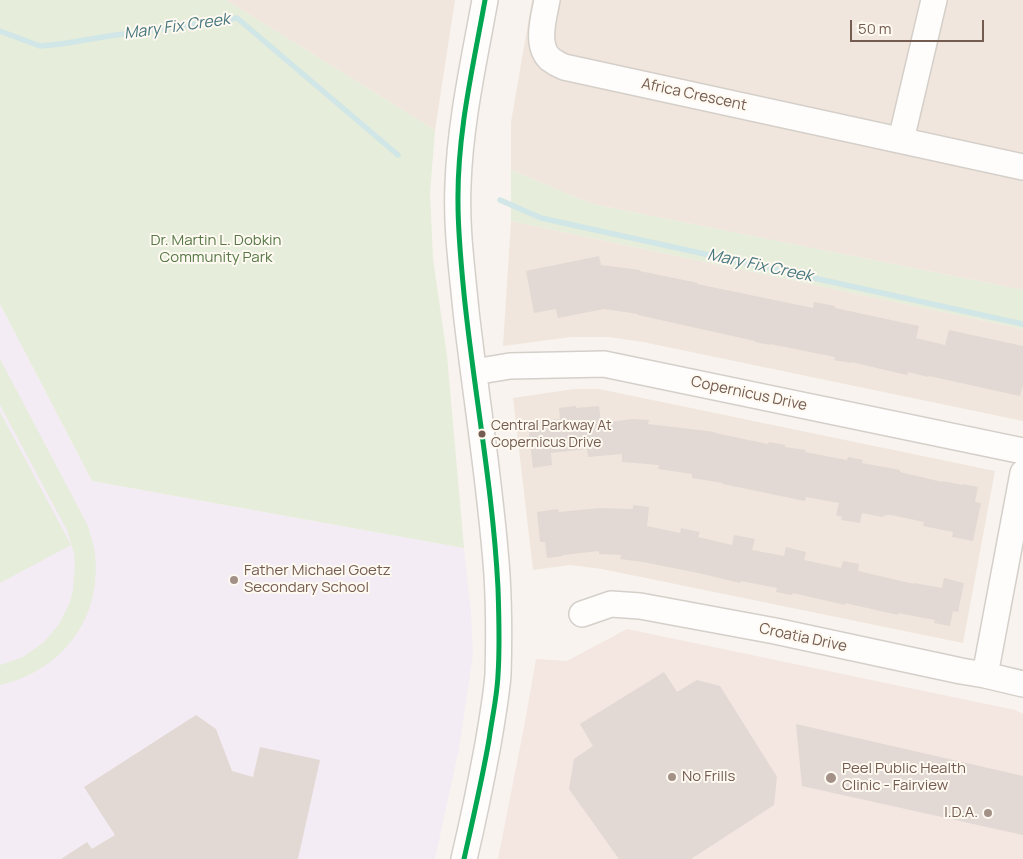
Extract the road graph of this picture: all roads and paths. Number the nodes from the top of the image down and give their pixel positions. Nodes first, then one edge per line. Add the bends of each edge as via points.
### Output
1 (485, 0) edge
2 (547, 0) edge
3 (934, 0) edge
4 (901, 140) junction
5 (1023, 167) edge
6 (474, 372) junction
7 (1023, 451) edge
8 (1023, 473) edge
9 (582, 614) dead end
10 (985, 675) junction
11 (1023, 684) edge
12 (464, 859) edge

1 - 6 street via 466,104 458,184 460,258
2 - 4 street, Africa Crescent via 541,34 543,46 549,58 564,67
3 - 4 street
4 - 5 street, Africa Crescent
6 - 7 street, Copernicus Drive via 510,366 604,364
6 - 12 street via 493,535 499,626 498,676 483,774
8 - 10 street
9 - 10 street, Croatia Drive via 611,604 640,606
10 - 11 street, Croatia Drive

